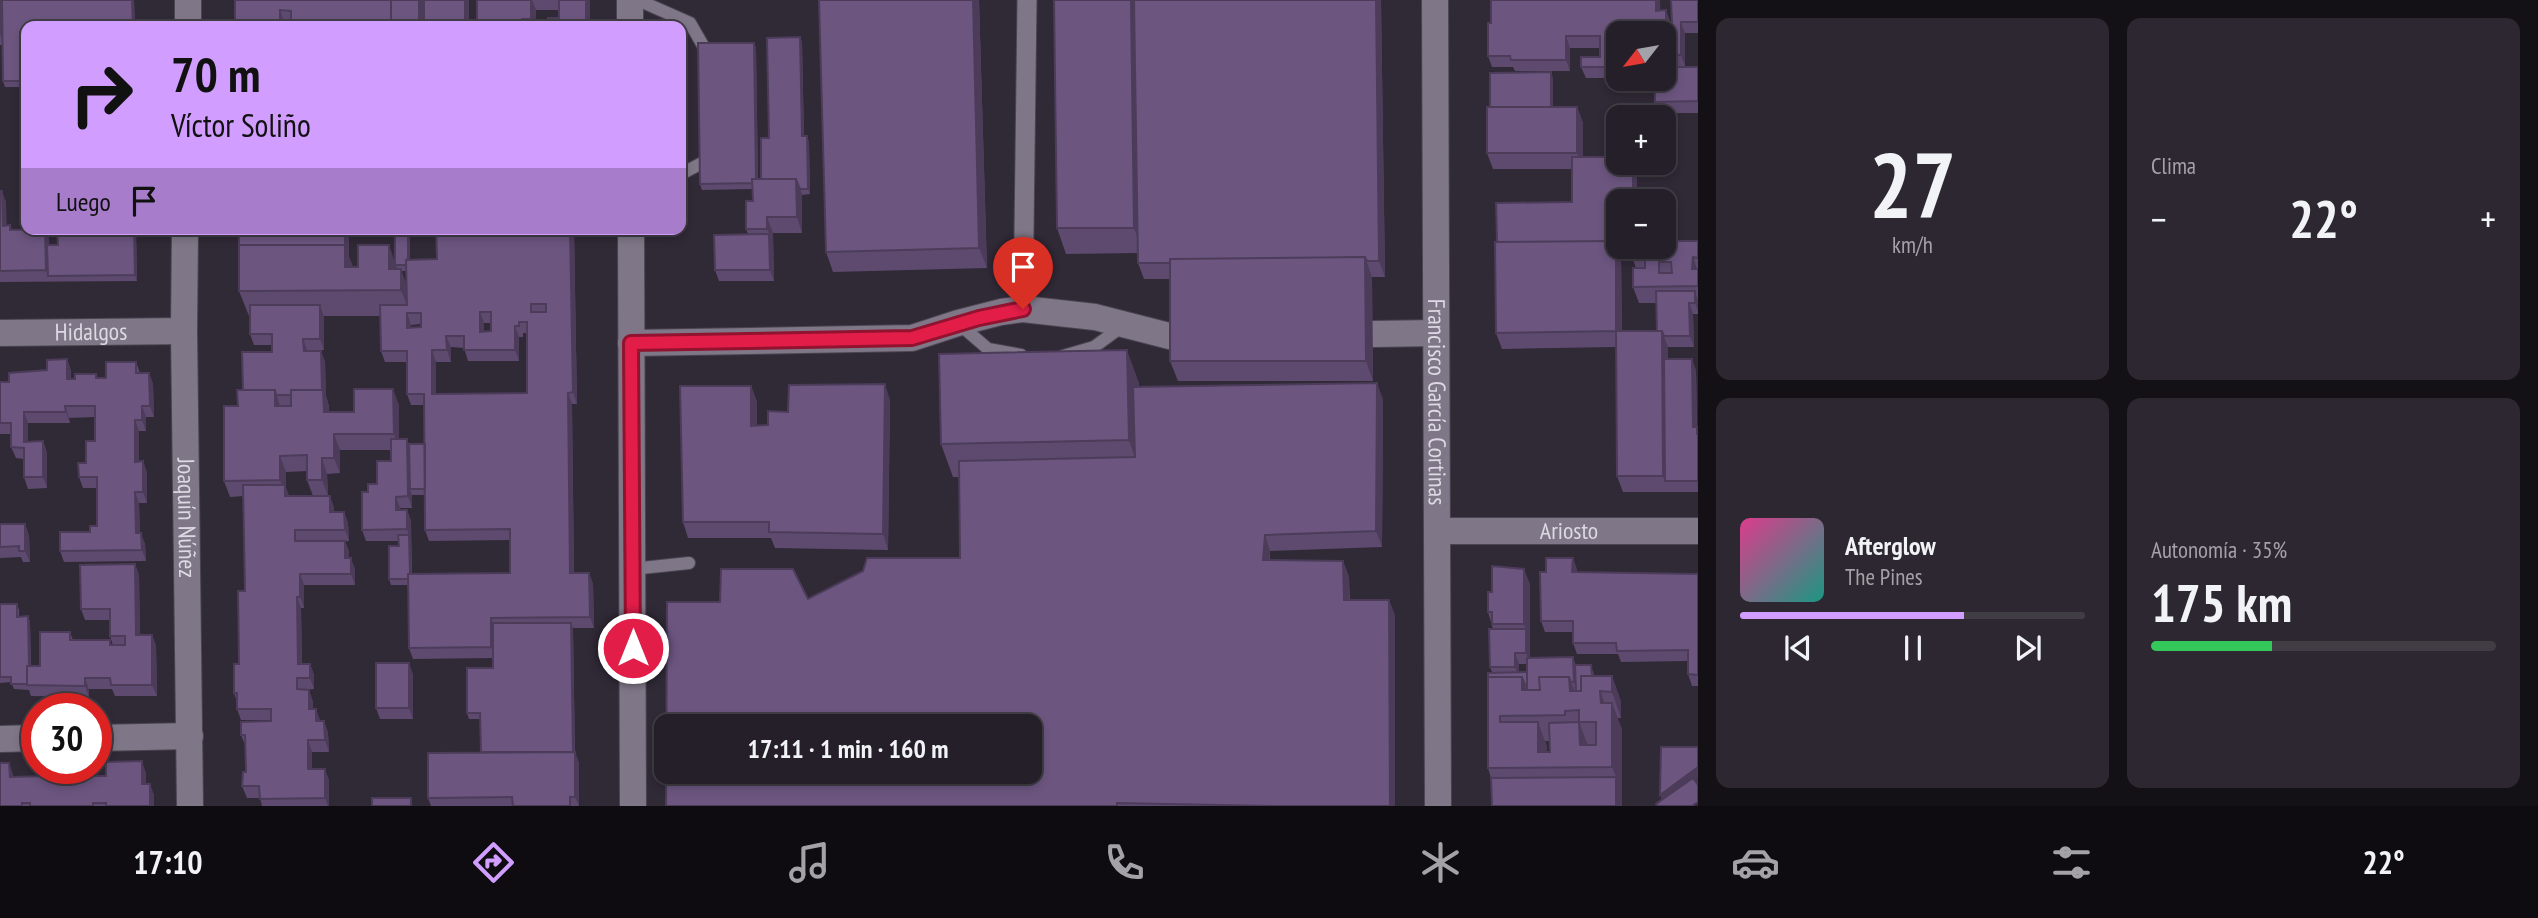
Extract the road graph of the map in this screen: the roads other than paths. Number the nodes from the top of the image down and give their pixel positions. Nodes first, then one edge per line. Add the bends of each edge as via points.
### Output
1 (188, 0) edge
2 (630, 0) edge
3 (638, 0) edge
4 (1027, 0) edge
5 (1435, 0) edge
6 (188, 21) edge
7 (631, 21) edge
8 (685, 21) edge
9 (686, 21) edge
10 (705, 49) edge
11 (702, 163) edge
12 (686, 171) edge
13 (185, 235) edge
14 (631, 235) edge
15 (1023, 309) junction
16 (958, 323) junction
17 (1124, 325) junction
18 (184, 331) junction
19 (0, 333) edge
20 (1435, 333) junction
21 (1373, 334) dead end
22 (1178, 338) edge
23 (631, 343) junction
24 (1439, 531) junction
25 (1698, 531) edge
26 (689, 563) dead end
27 (632, 569) junction
28 (190, 736) junction
29 (112, 737) edge
30 (21, 738) edge
31 (0, 739) edge
32 (190, 806) edge
33 (634, 806) edge
34 (1438, 806) edge

1 - 6 street
2 - 7 street
3 - 8 lane
4 - 15 street
5 - 20 street, Francisco García Cortinas
9 - 10 lane
11 - 12 lane
13 - 18 street, Joaquín Núñez
14 - 23 street
15 - 16 street
15 - 17 street via 1066,312
16 - 17 lane via 988,349 1060,357 1094,346
16 - 23 street via 912,338
17 - 22 street
18 - 19 street, Hidalgos
18 - 28 street, Joaquín Núñez
20 - 21 street
20 - 24 street, Francisco García Cortinas
23 - 27 street
24 - 25 street, Ariosto
24 - 34 street, Francisco García Cortinas
26 - 27 lane
27 - 33 street
28 - 29 street
28 - 32 street, Joaquín Núñez
30 - 31 street

